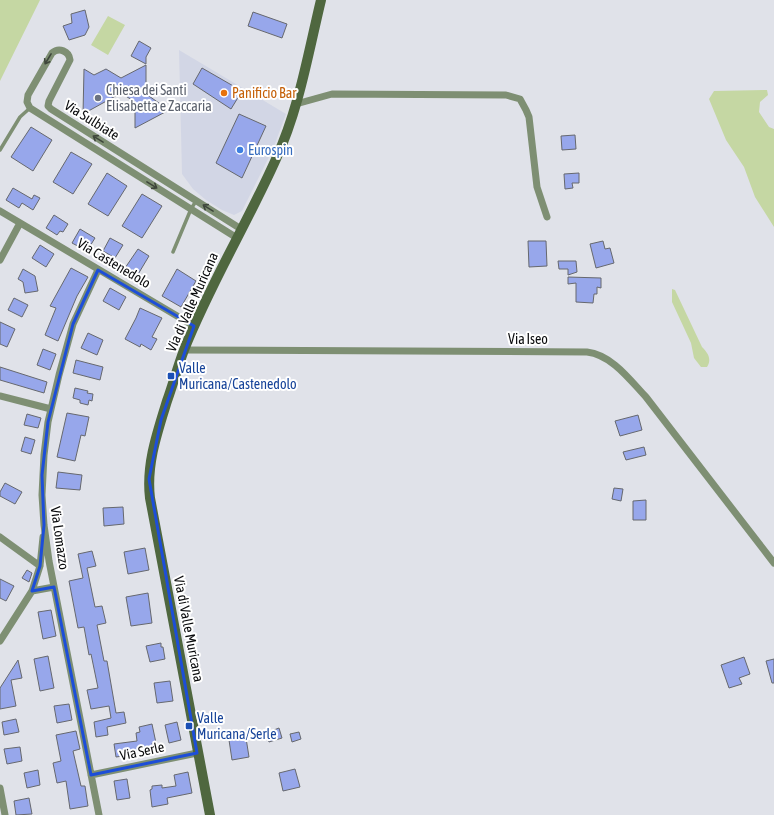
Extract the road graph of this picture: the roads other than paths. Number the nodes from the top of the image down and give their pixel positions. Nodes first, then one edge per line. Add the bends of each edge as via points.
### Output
1 (321, 0) edge
2 (296, 104) junction
3 (30, 108) junction
4 (73, 123) junction
5 (66, 131) junction
6 (110, 146) junction
7 (0, 150) edge
8 (104, 155) junction
9 (144, 168) junction
10 (139, 177) junction
11 (196, 201) junction
12 (191, 209) junction
13 (0, 210) edge
14 (547, 217) dead end
15 (20, 223) junction
16 (239, 234) junction
17 (174, 252) dead end
18 (0, 260) edge
19 (98, 270) junction
20 (194, 326) junction
21 (184, 350) junction
22 (0, 396) edge
23 (51, 409) junction
24 (44, 525) junction
25 (0, 537) edge
26 (774, 563) edge
27 (40, 566) junction
28 (54, 587) junction
29 (32, 592) junction
30 (0, 641) edge
31 (197, 753) junction
32 (91, 775) junction
33 (0, 788) edge
34 (5, 815) edge
35 (99, 815) edge
36 (210, 815) edge

1 - 2 street, Via di Valle Muricana
2 - 14 street via 332,94 514,96 522,102 528,117 537,187
2 - 16 street, Via di Valle Muricana via 276,159
4 -> 3 street, Via Sulbiate via 48,105 70,63 69,55 62,50 56,50 49,55 28,95 27,102
3 - 5 street, Via Sulbiate
3 - 7 lane via 20,117
4 - 5 lane
6 -> 4 street, Via Sulbiate
5 - 8 street, Via Sulbiate
6 - 8 lane
6 - 9 street, Via Sulbiate
8 - 10 street, Via Sulbiate
9 - 10 lane
9 - 11 street, Via Sulbiate
10 -> 12 street, Via Sulbiate
11 - 12 lane
16 -> 11 street, Via Sulbiate
12 - 16 street, Via Sulbiate
12 - 17 lane
13 - 15 street, Via Castenedolo
15 - 18 street
15 - 19 street, Via Castenedolo
16 - 20 street, Via di Valle Muricana
19 - 20 street, Via Castenedolo
19 - 23 street, Via Lomazzo via 73,324
20 - 21 street, Via di Valle Muricana
21 - 26 street, Via Iseo via 598,354 627,376 646,397
21 - 31 street, Via di Valle Muricana via 161,420 149,470 149,489
22 - 23 street
23 - 24 street, Via Lomazzo via 42,475
24 - 27 street
24 - 28 street, Via Lomazzo
25 - 27 street
27 - 29 street
28 - 29 street
28 - 32 street, Via Lomazzo
29 - 30 street
31 - 32 street, Via Serle
31 - 36 street, Via di Valle Muricana
32 - 35 street, Via Lomazzo
33 - 34 street

